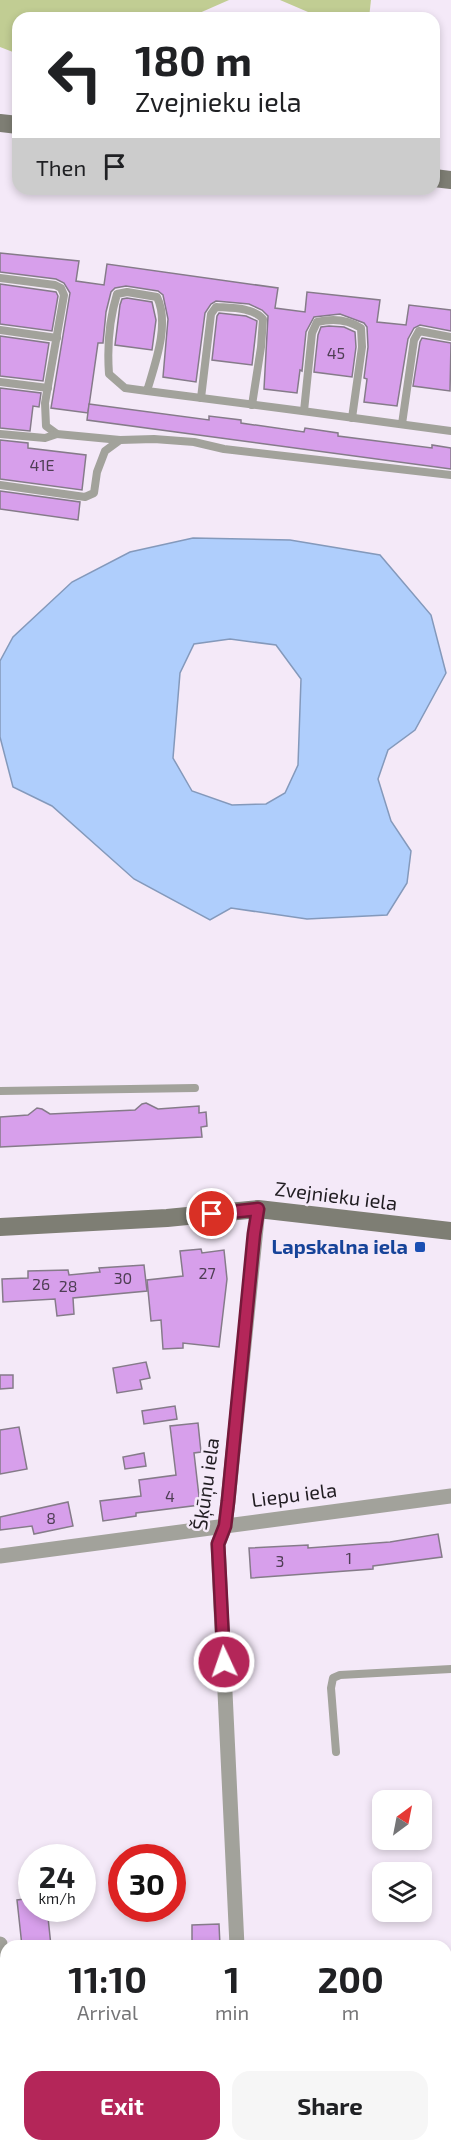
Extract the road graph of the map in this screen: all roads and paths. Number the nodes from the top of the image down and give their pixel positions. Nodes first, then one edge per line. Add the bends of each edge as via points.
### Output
1 (0, 278) edge
2 (0, 330) edge
3 (451, 337) edge
4 (57, 338) junction
5 (0, 382) edge
6 (48, 388) junction
7 (147, 391) junction
8 (201, 398) junction
9 (252, 405) junction
10 (304, 411) junction
11 (351, 418) junction
12 (402, 424) junction
13 (451, 431) edge
14 (0, 434) edge
15 (57, 434) junction
16 (120, 440) junction
17 (451, 476) edge
18 (0, 485) edge
19 (195, 1088) dead end
20 (0, 1091) edge
21 (258, 1209) junction
22 (0, 1227) edge
23 (451, 1231) edge
24 (451, 1496) edge
25 (225, 1526) junction
26 (0, 1556) edge
27 (451, 1669) edge
28 (336, 1752) dead end
29 (237, 1940) edge

1 - 4 lane via 61,288 64,294
2 - 4 lane
3 - 12 lane via 418,332 414,339
4 - 6 lane
5 - 6 lane
6 - 15 lane via 46,426
7 - 7 lane via 125,388 109,374 107,348 117,294 157,297 163,308 160,342
7 - 8 lane
8 - 9 lane
8 - 9 lane via 211,314 216,307 234,308 258,314 262,319
9 - 10 lane
10 - 11 lane
10 - 11 lane via 312,333 317,322 351,321 361,328 362,347
11 - 12 lane
12 - 13 lane
14 - 15 lane via 45,438
15 - 16 lane
16 - 17 lane via 194,442 224,450
16 - 18 lane via 105,451 94,493 85,497
19 - 20 lane
21 - 22 street, Zvejnieku iela
21 - 23 street, Zvejnieku iela
21 - 25 street, Šķūņu iela
24 - 25 street, Liepu iela
25 - 26 street, Liepu iela
25 - 29 street, Šķūņu iela via 218,1544
27 - 28 lane via 333,1678

